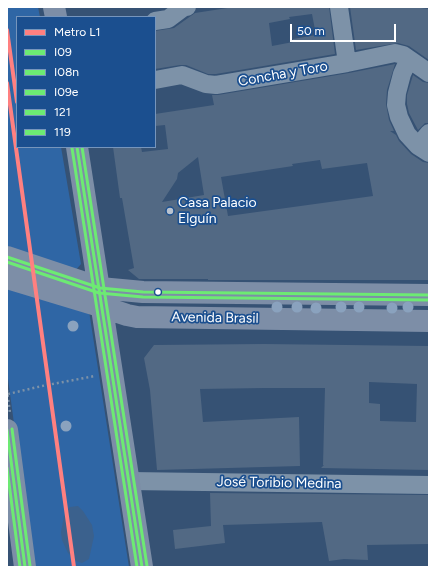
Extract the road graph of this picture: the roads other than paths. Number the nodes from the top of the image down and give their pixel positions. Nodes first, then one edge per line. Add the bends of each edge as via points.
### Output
1 (187, 7) edge
2 (339, 7) edge
3 (156, 21) edge
4 (409, 59) junction
5 (347, 63) junction
6 (429, 73) edge
7 (156, 80) edge
8 (425, 144) edge
9 (77, 148) edge
10 (7, 257) edge
11 (7, 278) edge
12 (429, 295) edge
13 (101, 297) junction
14 (429, 321) edge
15 (8, 440) edge
16 (129, 481) junction
17 (429, 485) edge
18 (25, 567) edge
19 (142, 567) edge

1 - 3 street via 168,19
2 - 5 street
4 - 5 street, Concha y Toro via 395,53
4 - 6 street, Concha y Toro
4 - 8 street via 398,86 396,105 407,134
5 - 7 street, Concha y Toro via 216,85 182,75
9 - 13 main road
10 - 13 main road, Avenida Brasil
11 - 13 main road, Avenida Brasil
12 - 13 main road, Avenida Brasil via 157,293
13 - 14 main road, Avenida Brasil via 127,315 152,318
13 - 16 main road
15 - 18 main road
16 - 17 street, José Toribio Medina
16 - 19 main road

